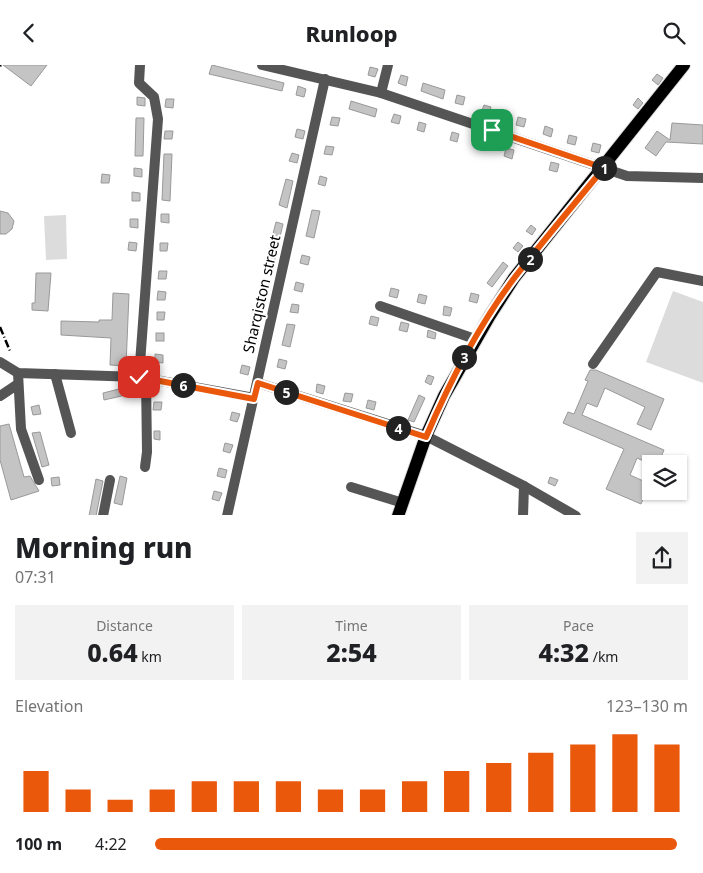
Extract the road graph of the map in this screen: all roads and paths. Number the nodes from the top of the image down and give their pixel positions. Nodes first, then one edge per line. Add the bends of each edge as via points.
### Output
1 (140, 65) edge
2 (262, 65) edge
3 (388, 65) edge
4 (684, 65) edge
5 (293, 68) edge
6 (326, 79) junction
7 (381, 93) junction
8 (604, 168) junction
9 (703, 178) edge
10 (703, 281) edge
11 (380, 306) dead end
12 (475, 339) junction
13 (0, 362) edge
14 (593, 364) dead end
15 (18, 373) junction
16 (55, 374) junction
17 (143, 378) junction
18 (258, 383) junction
19 (18, 384) junction
20 (0, 396) edge
21 (254, 399) junction
22 (71, 433) dead end
23 (426, 437) junction
24 (145, 467) dead end
25 (40, 480) dead end
26 (110, 480) dead end
27 (524, 485) junction
28 (351, 487) dead end
29 (403, 503) junction
30 (103, 515) edge
31 (227, 515) edge
32 (398, 515) edge
33 (523, 515) edge
34 (576, 515) edge

1 - 17 street via 138,83 154,97 158,119
2 - 5 street
3 - 7 street
4 - 8 main road
5 - 6 street
6 - 7 street
6 - 18 street, Sharqiston street
7 - 8 street
8 - 9 street via 627,177
8 - 12 main road via 514,278
10 - 14 street via 657,272
11 - 12 street
12 - 23 main road via 444,395
13 - 15 street
15 - 16 street
15 - 19 street
16 - 17 street
16 - 22 street
17 - 21 street
17 - 24 street
18 - 21 street, Sharqiston street
18 - 23 street
19 - 20 street
19 - 25 street via 21,429
21 - 31 street, Sharqiston street
23 - 27 street
23 - 29 main road
26 - 30 street
27 - 33 street
27 - 34 street
28 - 29 street
29 - 32 main road

